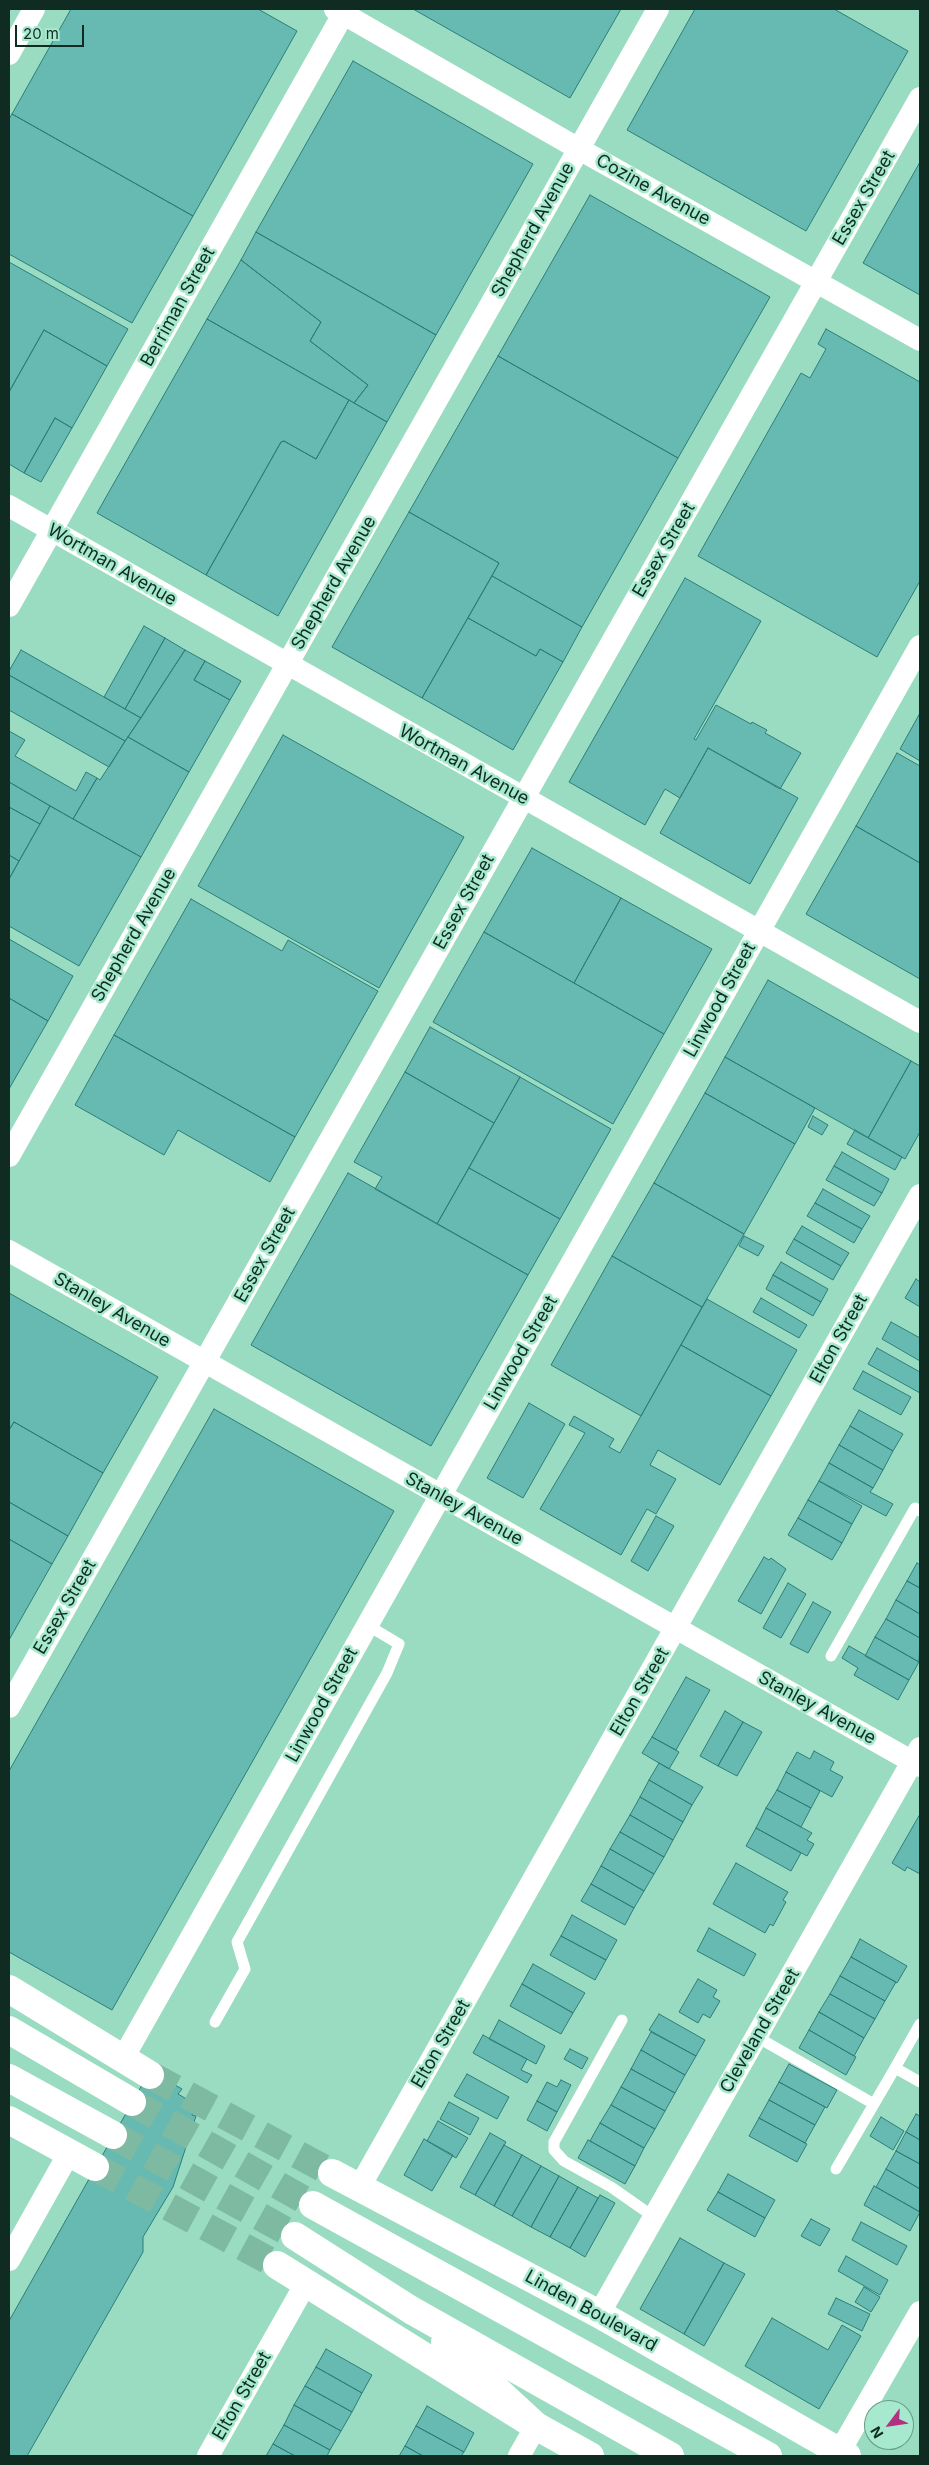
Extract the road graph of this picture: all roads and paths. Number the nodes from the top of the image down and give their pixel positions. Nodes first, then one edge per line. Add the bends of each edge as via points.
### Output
1 (34, 9) edge
2 (658, 9) edge
3 (342, 10) edge
4 (9, 54) edge
5 (920, 98) edge
6 (579, 149) junction
7 (817, 281) junction
8 (920, 340) edge
9 (9, 506) edge
10 (51, 531) junction
11 (9, 606) edge
12 (920, 646) edge
13 (287, 665) junction
14 (523, 798) junction
15 (759, 932) junction
16 (920, 1022) edge
17 (9, 1156) edge
18 (920, 1196) edge
19 (9, 1251) edge
20 (204, 1362) junction
21 (440, 1496) junction
22 (920, 1511) edge
23 (367, 1625) junction
24 (676, 1628) junction
25 (831, 1656) dead end
26 (9, 1707) edge
27 (918, 1759) edge
28 (9, 1989) edge
29 (622, 2020) dead end
30 (215, 2022) dead end
31 (920, 2024) edge
32 (9, 2030) edge
33 (757, 2036) junction
34 (122, 2060) junction
35 (895, 2068) junction
36 (150, 2075) tunnel mouth
37 (9, 2078) edge
38 (920, 2082) edge
39 (132, 2102) tunnel mouth
40 (874, 2104) junction
41 (9, 2120) edge
42 (113, 2135) tunnel mouth
43 (69, 2153) junction
44 (95, 2167) tunnel mouth
45 (836, 2169) dead end
46 (332, 2173) tunnel mouth
47 (359, 2188) junction
48 (313, 2205) tunnel mouth
49 (654, 2217) junction
50 (295, 2236) tunnel mouth
51 (9, 2260) edge
52 (277, 2266) tunnel mouth
53 (306, 2283) junction
54 (411, 2310) junction
55 (920, 2312) edge
56 (599, 2314) junction
57 (536, 2426) junction
58 (841, 2455) edge
59 (208, 2456) edge
60 (519, 2456) edge
61 (590, 2456) edge
62 (670, 2456) edge
63 (768, 2456) edge

1 - 4 street
2 - 6 street, Shepherd Avenue
3 - 6 street, Cozine Avenue
3 - 10 street, Berriman Street
5 - 7 street, Essex Street
6 - 7 street, Cozine Avenue
6 - 13 street, Shepherd Avenue
7 - 8 street, Cozine Avenue
7 - 14 street, Essex Street
9 - 10 street, Wortman Avenue
10 - 11 street, Berriman Street
10 - 13 street, Wortman Avenue
12 - 15 street, Linwood Street
13 - 14 street, Wortman Avenue
13 - 17 street, Shepherd Avenue
14 - 15 street, Wortman Avenue
14 - 20 street, Essex Street
15 - 16 street, Wortman Avenue
15 - 21 street, Linwood Street
18 - 24 street, Elton Street
19 - 20 street, Stanley Avenue
20 - 21 street, Stanley Avenue
20 - 26 street, Essex Street
21 - 23 street, Linwood Street
21 - 24 street, Stanley Avenue
22 - 25 lane via 915,1508
23 - 30 lane via 399,1644 387,1673 237,1942 245,1969
23 - 34 street, Linwood Street
24 - 27 street, Stanley Avenue
24 - 47 street, Elton Street
27 - 33 street, Cleveland Street
28 - 34 main road
29 - 49 lane via 554,2142 554,2150 564,2161 611,2187
31 - 35 lane
32 - 39 main road
33 - 40 lane
33 - 49 street, Cleveland Street
34 - 36 main road
35 - 38 lane
35 - 40 lane
37 - 42 main road
40 - 45 lane
41 - 43 main road
43 - 44 main road
43 - 51 street
46 - 47 main road, Linden Boulevard
47 - 56 main road, Linden Boulevard
48 - 63 main road
49 - 56 street, Cleveland Street
50 - 54 main road
52 - 53 main road
53 - 57 main road
53 - 59 street, Elton Street
54 - 57 main road
54 - 62 main road
55 - 58 street
56 - 58 main road, Linden Boulevard
57 - 60 street
57 - 61 main road

